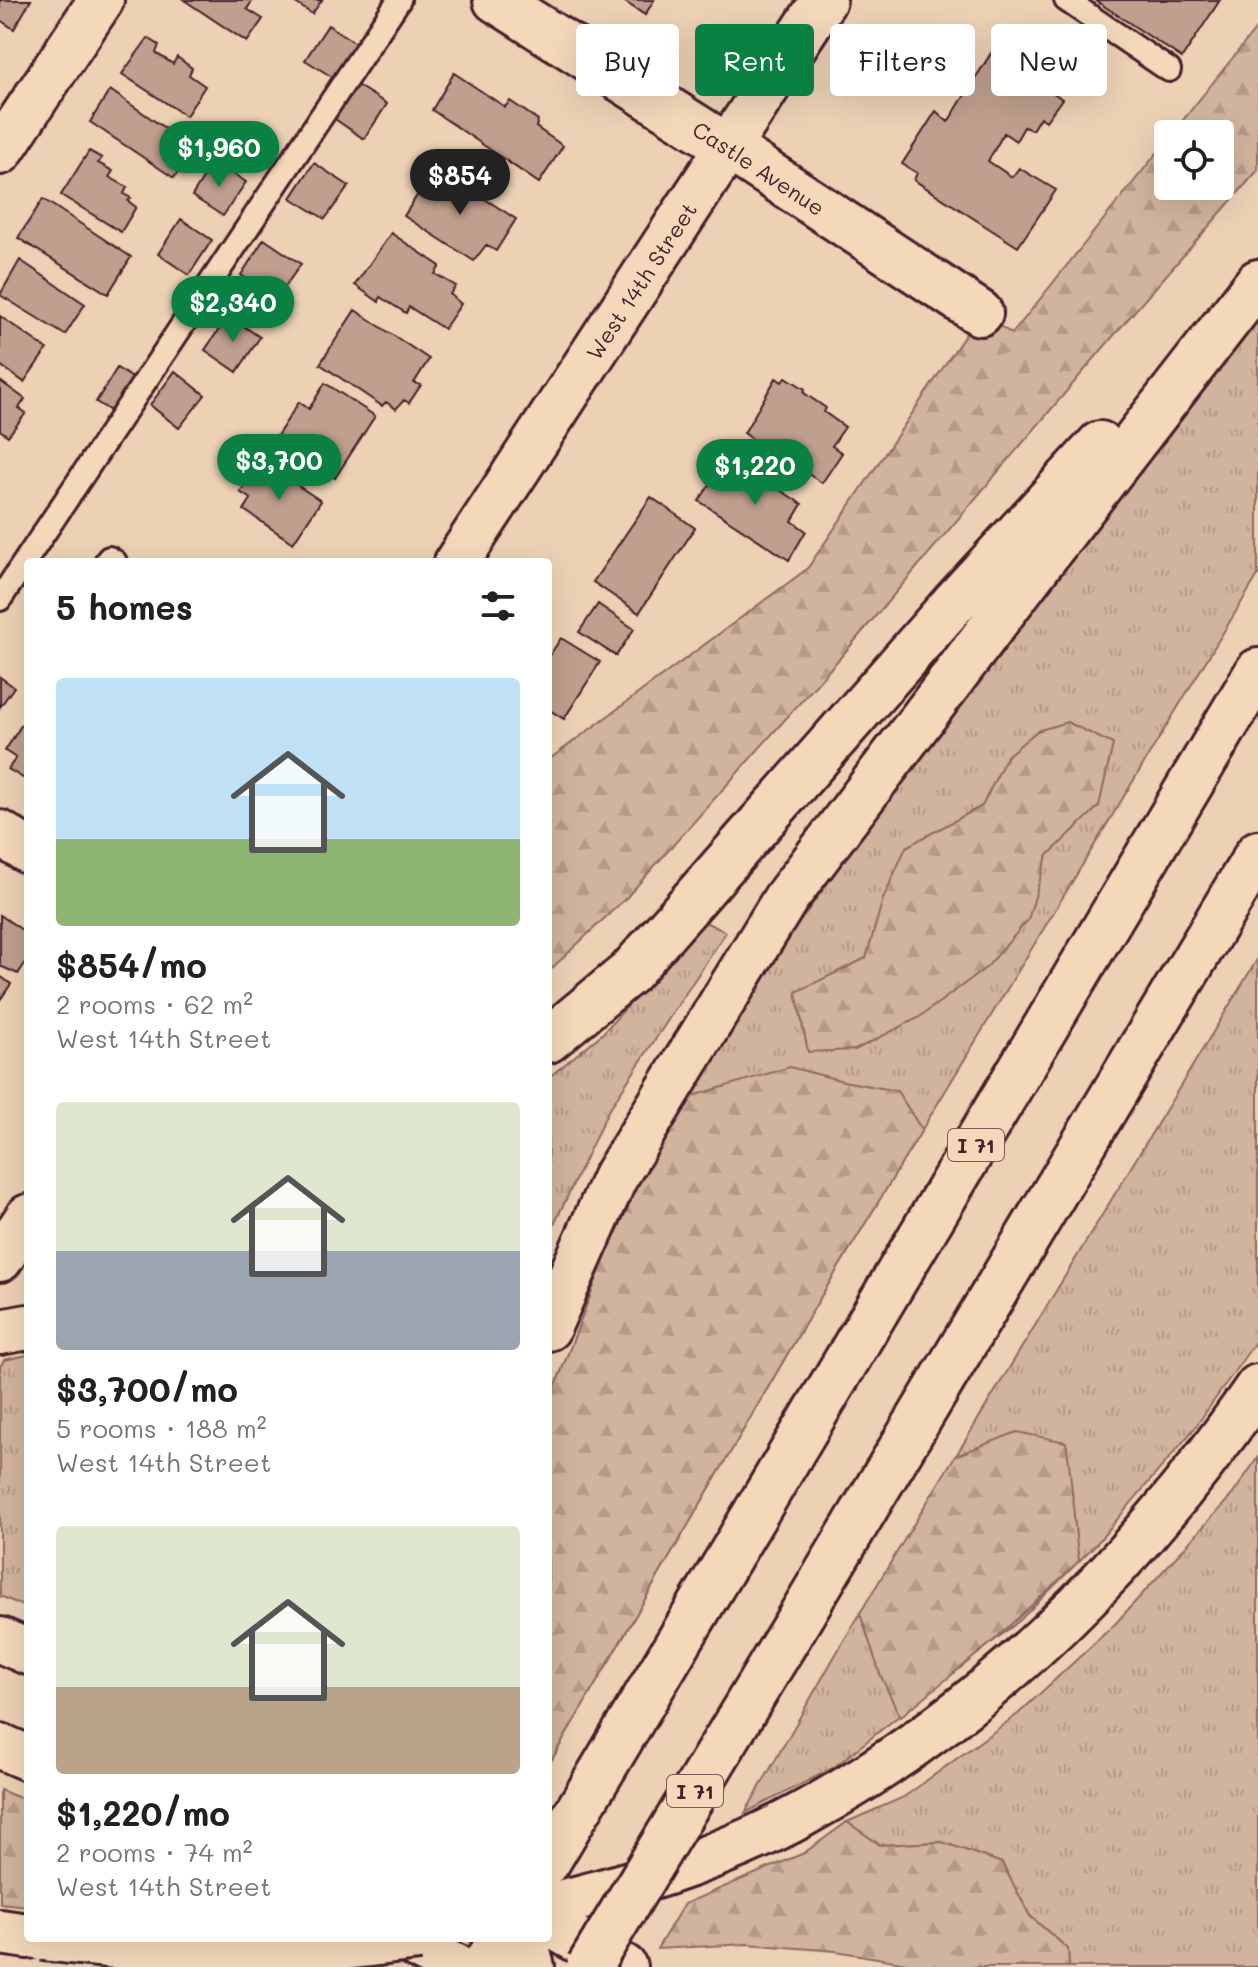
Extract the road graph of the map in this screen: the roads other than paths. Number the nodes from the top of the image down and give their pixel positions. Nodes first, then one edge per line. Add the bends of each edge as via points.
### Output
1 (101, 0) edge
2 (399, 0) edge
3 (496, 0) edge
4 (824, 0) edge
5 (1066, 0) edge
6 (1169, 70) dead end
7 (728, 147) junction
8 (0, 152) edge
9 (1258, 271) edge
10 (1258, 282) edge
11 (980, 313) dead end
12 (27, 558) edge
13 (460, 558) edge
14 (24, 563) edge
15 (0, 599) edge
16 (1258, 671) edge
17 (0, 833) edge
18 (24, 848) edge
19 (1258, 853) edge
20 (552, 1037) edge
21 (24, 1223) edge
22 (0, 1259) edge
23 (552, 1319) edge
24 (24, 1328) edge
25 (0, 1332) edge
26 (1258, 1387) edge
27 (0, 1640) edge
28 (24, 1650) edge
29 (0, 1746) edge
30 (24, 1756) edge
31 (552, 1854) edge
32 (552, 1905) edge
33 (552, 1925) edge
34 (78, 1942) edge
35 (386, 1942) edge
36 (409, 1942) edge
37 (500, 1942) edge
38 (525, 1942) edge
39 (456, 1967) edge
40 (484, 1967) edge
41 (532, 1967) edge
42 (589, 1967) edge
43 (624, 1967) edge

1 - 8 main road
2 - 12 lane
3 - 7 main road, Castle Avenue
4 - 7 main road, West 14th Street
5 - 6 lane
7 - 11 main road, Castle Avenue
7 - 13 main road, West 14th Street
9 - 20 main road via 953,604 629,973
10 - 23 main road via 786,898 614,1179
14 - 15 lane
16 - 31 main road, I 71
17 - 18 main road
19 - 42 main road, I 71, bridge
21 - 22 main road
24 - 25 main road
26 - 32 main road via 1139,1540 981,1696 915,1746 802,1815 710,1856
27 - 28 main road
29 - 30 main road
33 - 43 main road
34 - 35 main road, bridge via 150,1950 304,1952
36 - 39 main road
37 - 40 main road
38 - 41 main road

